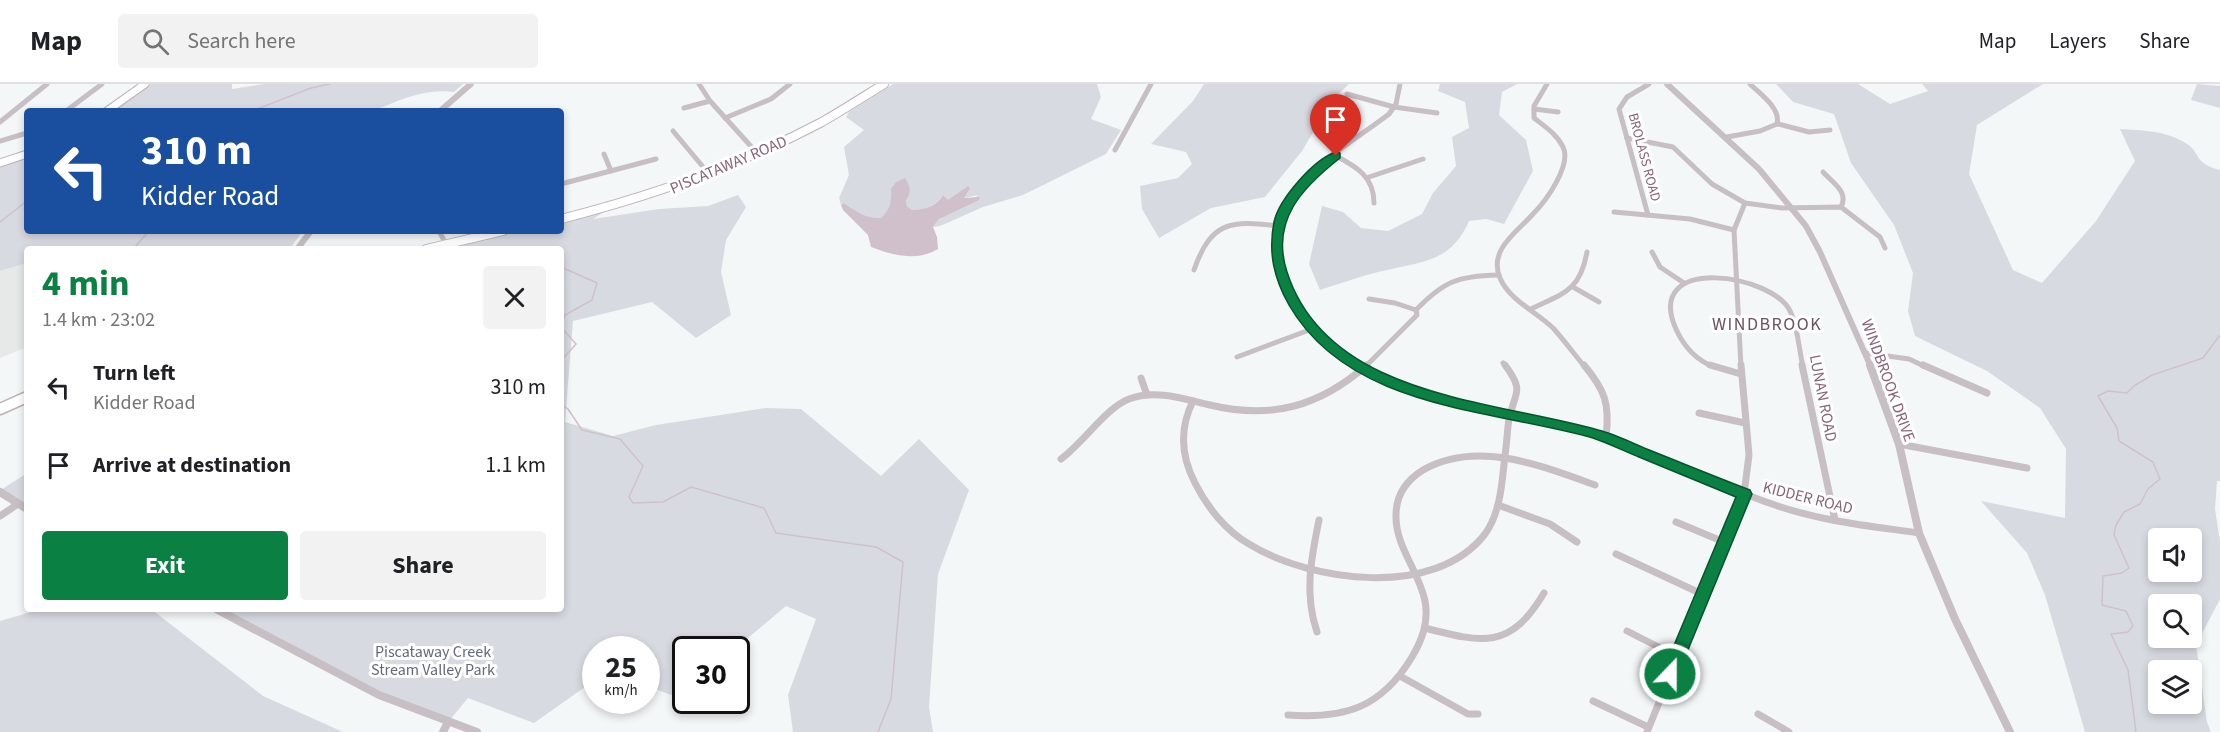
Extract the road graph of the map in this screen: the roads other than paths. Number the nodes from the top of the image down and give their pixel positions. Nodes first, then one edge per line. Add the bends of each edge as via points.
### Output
1 (47, 84) edge
2 (102, 84) edge
3 (145, 84) edge
4 (471, 84) edge
5 (708, 84) edge
6 (790, 84) edge
7 (884, 84) edge
8 (1151, 84) edge
9 (1400, 84) edge
10 (1546, 84) edge
11 (1649, 84) edge
12 (1667, 84) edge
13 (1750, 84) edge
14 (700, 85) edge
15 (1347, 94) dead end
16 (710, 101) junction
17 (1394, 107) junction
18 (70, 108) edge
19 (111, 108) edge
20 (443, 108) edge
21 (684, 108) dead end
22 (1534, 109) junction
23 (1437, 112) dead end
24 (1558, 112) dead end
25 (725, 118) junction
26 (0, 122) edge
27 (1778, 124) junction
28 (1830, 130) dead end
29 (673, 131) dead end
30 (24, 134) edge
31 (1726, 137) junction
32 (1626, 138) junction
33 (0, 141) edge
34 (1115, 150) dead end
35 (757, 153) junction
36 (604, 154) dead end
37 (24, 155) edge
38 (1336, 156) junction
39 (656, 159) dead end
40 (1423, 159) dead end
41 (0, 163) edge
42 (611, 171) junction
43 (1823, 172) dead end
44 (710, 175) junction
45 (1369, 177) junction
46 (564, 183) edge
47 (1374, 203) dead end
48 (1745, 203) junction
49 (1841, 207) junction
50 (1792, 208) junction
51 (1614, 212) dead end
52 (1648, 215) junction
53 (564, 218) edge
54 (1279, 226) junction
55 (1734, 230) junction
56 (309, 234) edge
57 (441, 234) edge
58 (490, 234) edge
59 (446, 244) junction
60 (299, 246) edge
61 (438, 246) edge
62 (1885, 248) dead end
63 (1587, 252) dead end
64 (1652, 252) dead end
65 (1194, 270) dead end
66 (1498, 274) junction
67 (1736, 281) junction
68 (1684, 283) junction
69 (1573, 287) junction
70 (1369, 299) dead end
71 (1599, 302) dead end
72 (1531, 309) junction
73 (1416, 310) junction
74 (1312, 329) junction
75 (1866, 353) junction
76 (1237, 357) dead end
77 (1503, 363) dead end
78 (1364, 369) junction
79 (1741, 374) junction
80 (1141, 378) dead end
81 (1987, 393) dead end
82 (1147, 395) junction
83 (24, 398) edge
84 (1193, 401) junction
85 (0, 409) edge
86 (1699, 414) dead end
87 (1510, 415) junction
88 (1745, 423) junction
89 (1606, 438) junction
90 (1899, 444) junction
91 (1061, 459) dead end
92 (1505, 459) junction
93 (2027, 468) dead end
94 (1595, 485) dead end
95 (0, 492) edge
96 (1744, 494) junction
97 (18, 504) junction
98 (1498, 505) junction
99 (24, 507) edge
100 (0, 516) edge
101 (1319, 520) dead end
102 (1835, 520) junction
103 (1676, 522) dead end
104 (1919, 533) junction
105 (1577, 542) dead end
106 (1724, 542) junction
107 (1617, 554) dead end
108 (1309, 570) junction
109 (1416, 574) junction
110 (1545, 593) dead end
111 (1702, 594) junction
112 (222, 612) edge
113 (1425, 628) junction
114 (1627, 631) dead end
115 (1317, 632) dead end
116 (1678, 657) junction
117 (1400, 676) junction
118 (1593, 701) dead end
119 (1478, 714) dead end
120 (1758, 714) dead end
121 (1288, 715) dead end
122 (448, 722) junction
123 (1647, 729) edge
124 (443, 732) edge
125 (477, 732) edge
126 (1790, 732) edge
127 (2010, 732) edge

1 - 26 street
2 - 18 street
3 - 19 main road
4 - 20 street
5 - 14 street
6 - 25 street via 771,99
7 - 35 main road, PISCATAWAY ROAD via 812,128
8 - 34 street
9 - 17 street
10 - 22 street
11 - 32 street, BROLASS ROAD via 1628,94 1621,103
12 - 31 street, WINDBROOK DRIVE
13 - 27 street via 1776,108
14 - 16 street
15 - 17 street
16 - 21 street
16 - 25 street
17 - 23 street
17 - 38 street, KIDDER ROAD
22 - 24 street
22 - 66 street via 1534,118 1564,148 1566,163 1535,213 1497,255
25 - 35 street
27 - 28 street via 1809,132
27 - 31 street via 1761,132
29 - 44 street
30 - 33 street
31 - 50 street, WINDBROOK DRIVE
32 - 48 street via 1673,147 1712,184
32 - 52 street, BROLASS ROAD
35 - 44 main road, PISCATAWAY ROAD
36 - 42 street
37 - 41 main road
38 - 45 street
38 - 54 street, KIDDER ROAD via 1299,187
39 - 42 street
40 - 45 street
42 - 46 street
43 - 49 street via 1844,194
44 - 53 main road, PISCATAWAY ROAD
45 - 47 street
48 - 50 street
48 - 55 street
49 - 50 street
49 - 62 street via 1880,237
50 - 75 street, WINDBROOK DRIVE via 1820,252
51 - 52 street
52 - 55 street
54 - 65 street via 1249,223 1221,230 1205,242
54 - 74 street, KIDDER ROAD via 1277,253 1283,280
55 - 67 street
56 - 60 street
57 - 59 street
58 - 59 main road
59 - 61 main road
63 - 69 street via 1585,274
64 - 68 street via 1662,269
66 - 72 street via 1507,290
66 - 73 street via 1452,278
67 - 68 street, LUNAN ROAD via 1705,278
67 - 79 street
67 - 102 street, LUNAN ROAD via 1777,296 1793,313
68 - 79 street via 1671,303 1672,320 1679,335 1703,361
69 - 71 street
69 - 72 street
70 - 73 street
72 - 89 street via 1552,327 1598,382 1609,413
73 - 78 street via 1416,315
74 - 76 street
74 - 78 street, KIDDER ROAD
75 - 81 street via 1909,359
75 - 90 street, WINDBROOK DRIVE
77 - 87 street via 1518,393
78 - 84 street via 1332,393 1285,408 1249,410
78 - 87 street, KIDDER ROAD via 1425,395
79 - 88 street
80 - 82 street
82 - 84 street
82 - 91 street via 1112,409 1083,442
83 - 85 main road
84 - 108 street via 1183,427 1182,449 1190,475 1204,499 1221,522 1246,543
86 - 88 street
87 - 89 street, KIDDER ROAD
87 - 92 street
88 - 96 street via 1749,468
89 - 96 street, KIDDER ROAD
90 - 93 street
90 - 104 street, WINDBROOK DRIVE
92 - 94 street
92 - 98 street
92 - 109 street via 1478,455 1442,459 1404,486 1395,520 1398,536
95 - 97 street
96 - 102 street, KIDDER ROAD
96 - 106 street
97 - 99 street
97 - 100 street
98 - 105 street via 1546,523
98 - 109 street via 1489,529 1472,549 1448,564
101 - 108 street
102 - 104 street, KIDDER ROAD
103 - 106 street
104 - 127 street, WINDBROOK DRIVE via 1955,619
106 - 111 street
107 - 111 street
108 - 109 street via 1364,576
108 - 115 street via 1308,608
109 - 113 street via 1425,601
110 - 113 street via 1524,626 1504,636 1472,639
111 - 116 street
112 - 122 street via 378,695
113 - 117 street
114 - 116 street
116 - 123 street
117 - 119 street via 1468,714
117 - 121 street via 1381,696 1350,712 1324,717
118 - 123 street
120 - 126 street
122 - 124 street
122 - 125 street

